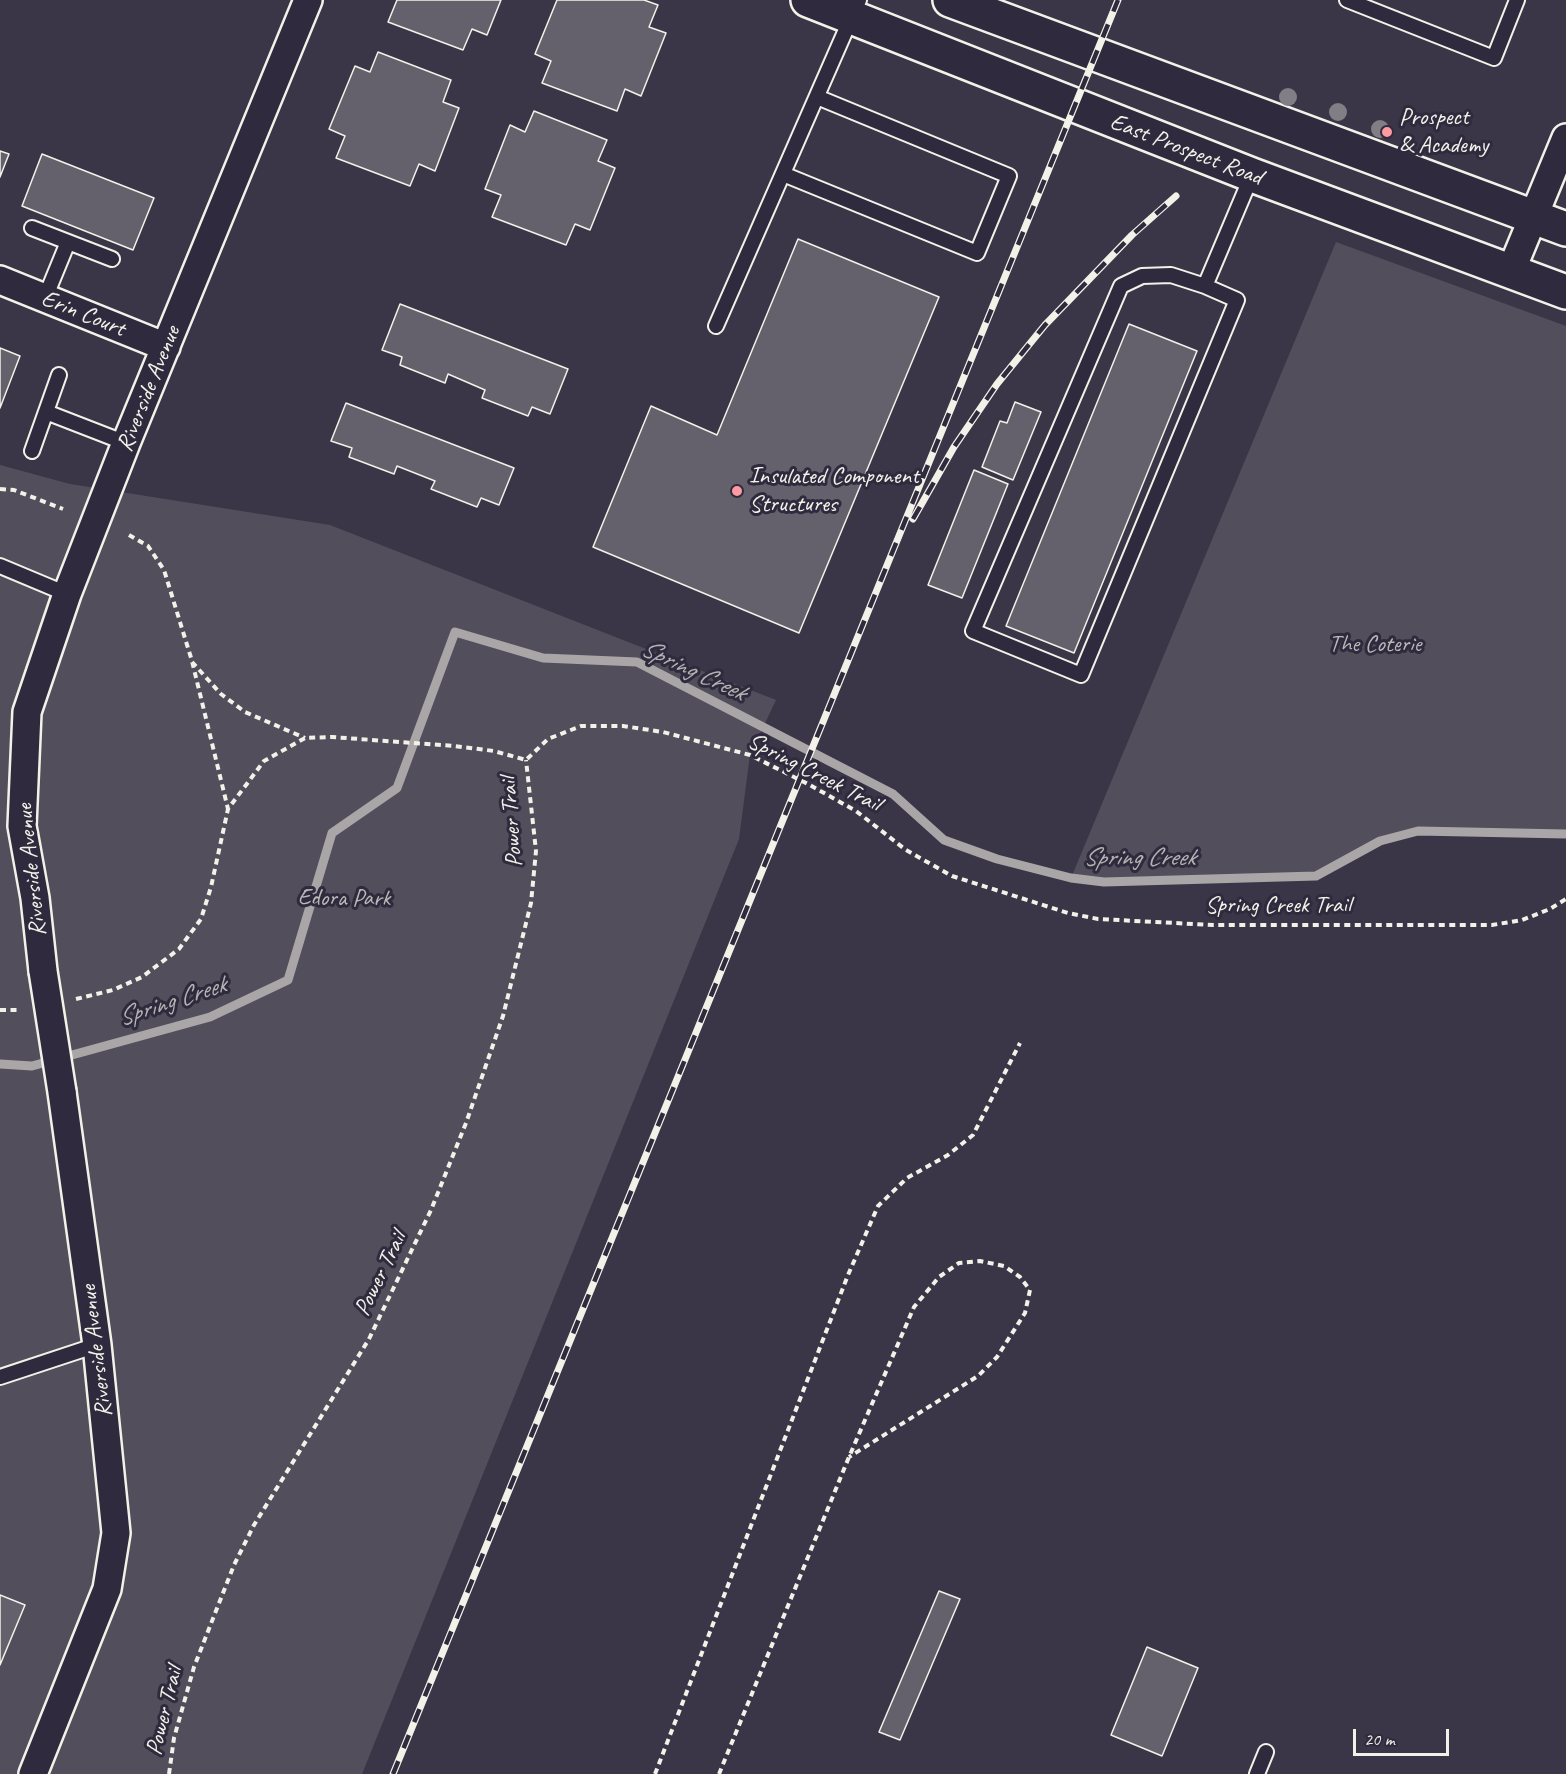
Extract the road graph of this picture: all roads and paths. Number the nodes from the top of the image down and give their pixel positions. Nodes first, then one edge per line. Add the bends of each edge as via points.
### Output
1 (308, 0) edge
2 (808, 0) edge
3 (950, 0) edge
4 (1347, 0) edge
5 (1517, 0) edge
6 (855, 8) edge
7 (817, 97) junction
8 (1566, 138) edge
9 (783, 174) junction
10 (1252, 175) junction
11 (1534, 217) junction
12 (32, 228) dead end
13 (1566, 229) edge
14 (68, 242) junction
15 (112, 259) dead end
16 (1511, 271) junction
17 (0, 280) edge
18 (1205, 286) junction
19 (1566, 292) edge
20 (45, 298) junction
21 (716, 326) dead end
22 (166, 347) junction
23 (59, 375) dead end
24 (46, 412) junction
25 (126, 443) junction
26 (32, 451) dead end
27 (0, 489) edge
28 (63, 509) dead end
29 (129, 535) dead end
30 (0, 566) edge
31 (67, 594) junction
32 (192, 661) junction
33 (306, 738) junction
34 (526, 760) junction
35 (228, 809) junction
36 (1566, 899) edge
37 (68, 1001) dead end
38 (25, 1009) dead end
39 (0, 1010) edge
40 (1020, 1043) dead end
41 (98, 1344) junction
42 (0, 1377) edge
43 (849, 1457) junction
44 (1266, 1752) dead end
45 (33, 1774) edge
46 (169, 1774) edge
47 (655, 1774) edge
48 (719, 1774) edge
49 (1257, 1774) edge

1 - 22 street, Riverside Avenue
2 - 6 main road, East Prospect Road
3 - 11 main road
4 - 5 lane via 1494,58
6 - 7 lane
6 - 10 main road, East Prospect Road
7 - 9 lane
7 - 9 lane via 1010,176 977,253
8 - 11 street
9 - 21 lane
10 - 16 main road, East Prospect Road
10 - 18 lane
11 - 13 main road
11 - 16 street
12 - 14 lane
14 - 15 lane
14 - 20 lane
16 - 19 main road, East Prospect Road
17 - 20 street, Erin Court
18 - 18 lane via 1237,300 1081,675 973,631 1121,286 1142,276 1171,275
20 - 22 street, Erin Court
22 - 25 street, Riverside Avenue
23 - 24 lane
24 - 25 lane
24 - 26 lane
25 - 31 street, Riverside Avenue
27 - 28 path via 14,490
29 - 32 path via 148,546 164,570
30 - 31 lane
31 - 41 street, Riverside Avenue, bridge via 27,712 22,826
32 - 33 path via 221,694 245,712
32 - 35 path
33 - 34 path via 454,746
33 - 35 path via 264,761
34 - 36 path, Spring Creek Trail via 548,739 581,726 623,726 663,732 750,755 856,811 906,850 952,876 1098,919 1213,925 1492,925 1522,920
34 - 46 path, Power Trail via 536,851 531,903 503,1016 466,1123 431,1210 369,1339 254,1525 234,1566 194,1667 174,1738
35 - 37 path via 201,918 179,949 142,977 113,990
38 - 39 path
40 - 47 path via 973,1135 948,1155 907,1178 878,1206
41 - 42 lane
41 - 45 street, Riverside Avenue via 116,1533 107,1589
43 - 43 path via 914,1307 939,1277 959,1263 980,1261 1004,1266 1020,1277 1030,1290 1025,1313 997,1357 978,1376
43 - 48 path
44 - 49 lane

